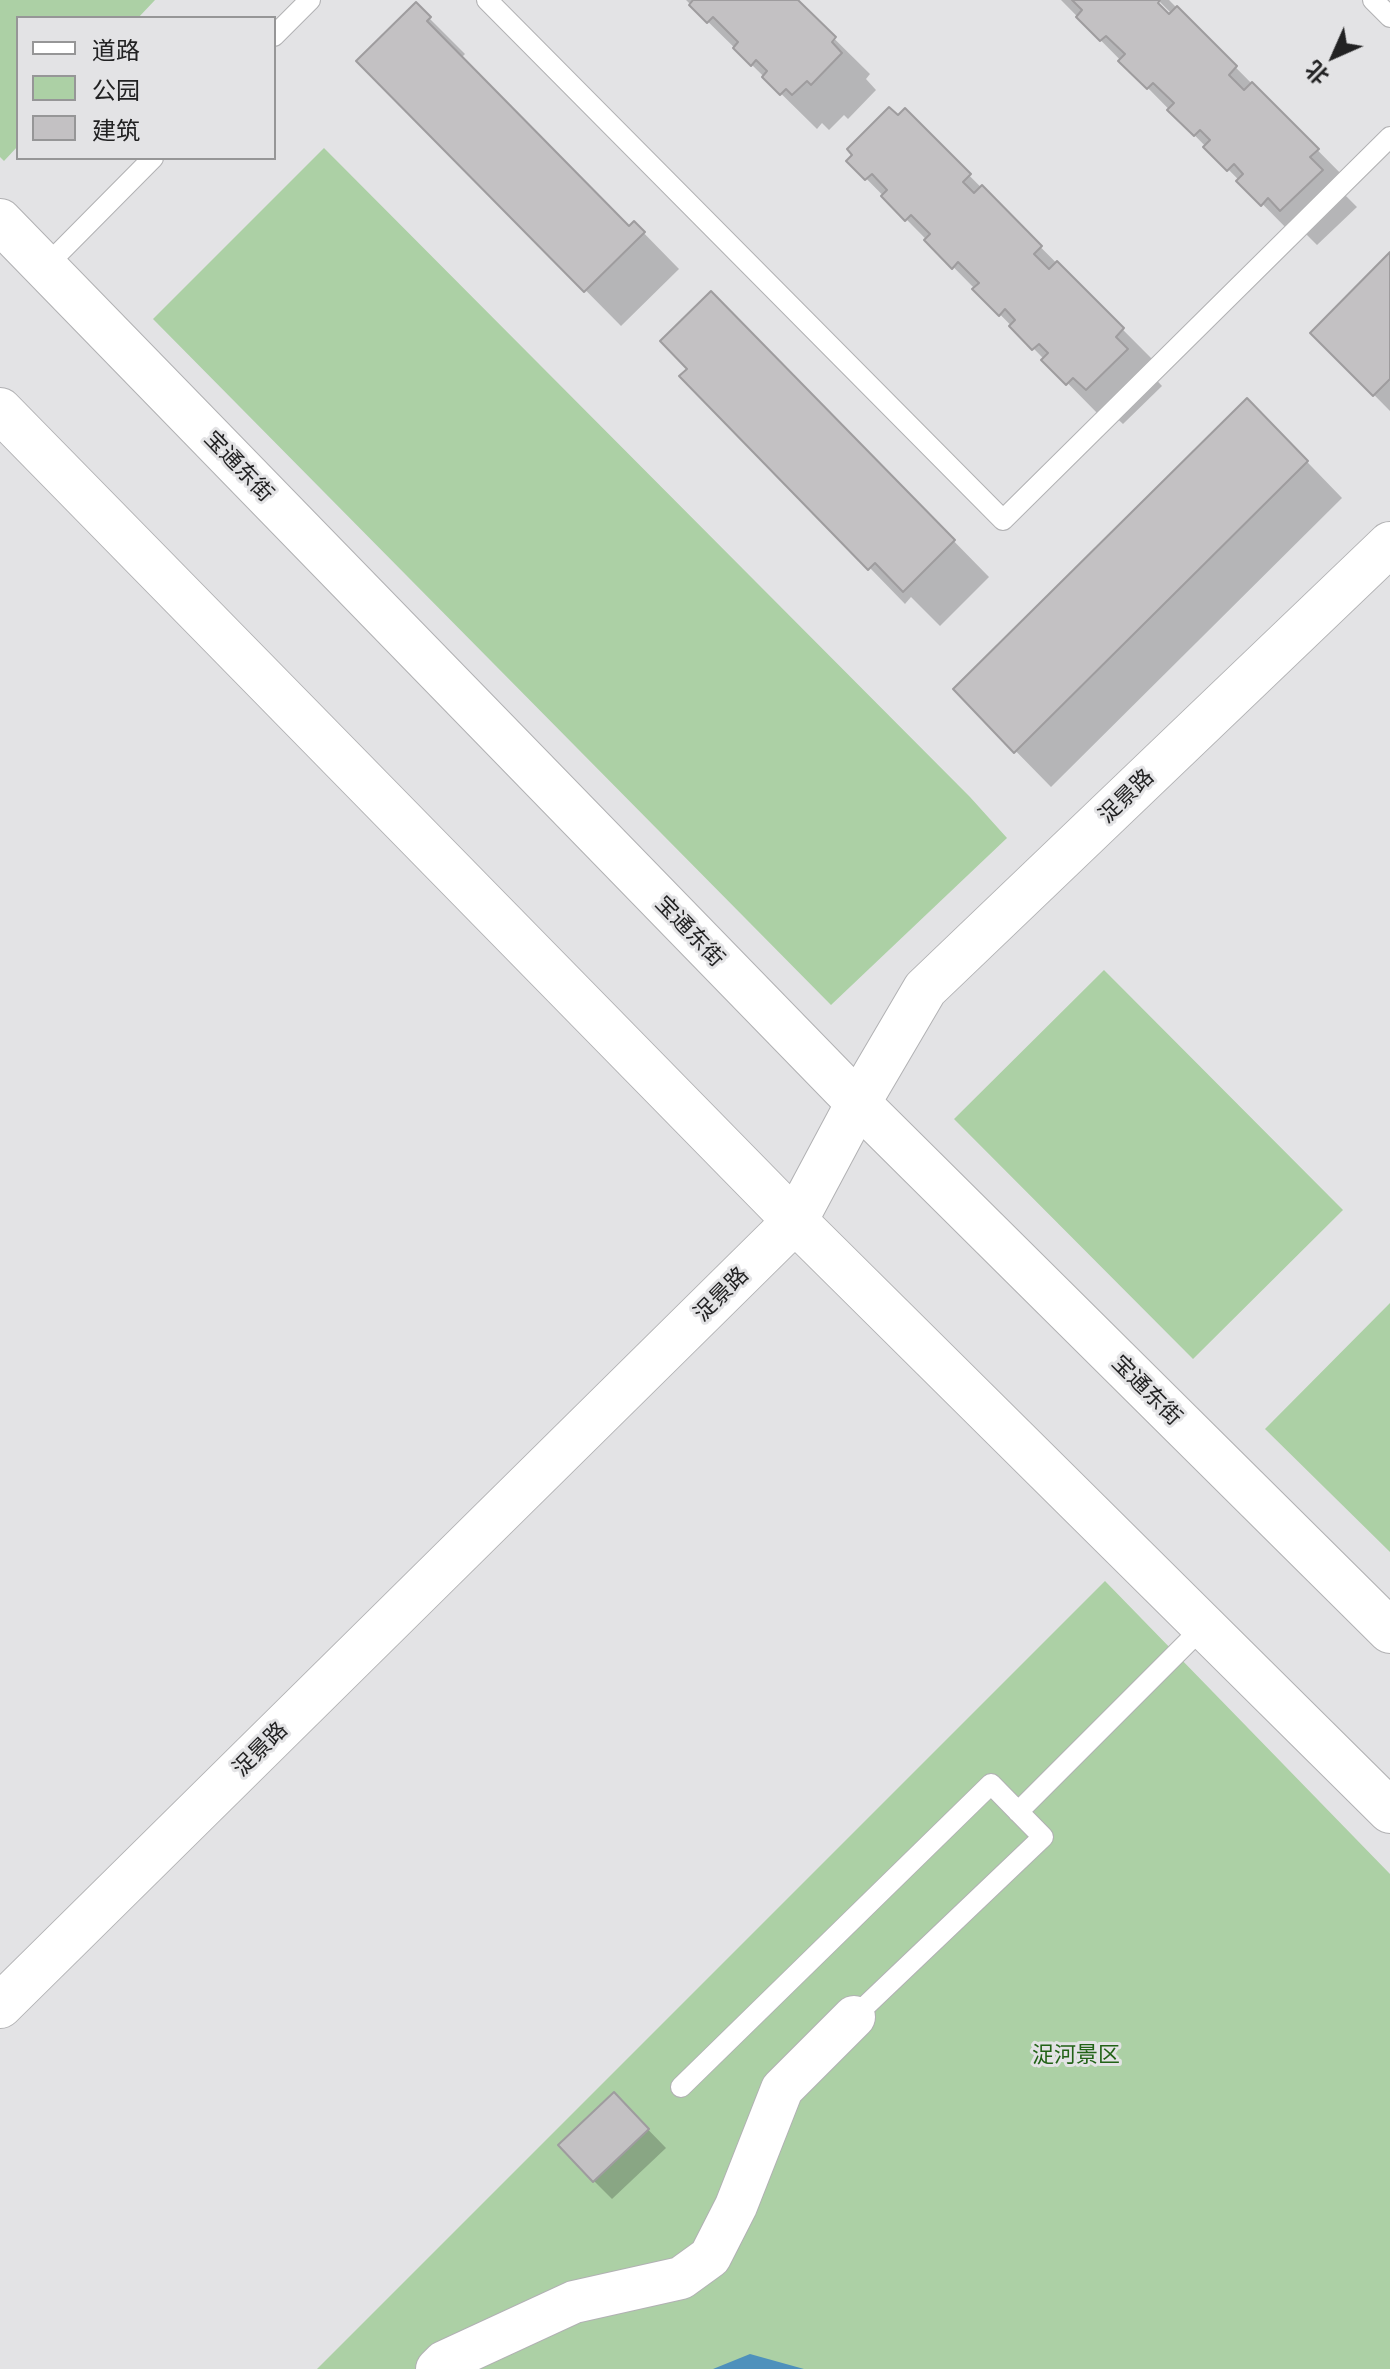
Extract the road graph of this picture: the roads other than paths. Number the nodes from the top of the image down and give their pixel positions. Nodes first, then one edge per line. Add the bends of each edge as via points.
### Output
1 (310, 0) edge
2 (487, 0) edge
3 (1373, 0) edge
4 (1390, 17) edge
5 (276, 34) edge
6 (1390, 137) edge
7 (151, 160) edge
8 (0, 221) edge
9 (45, 267) junction
10 (0, 410) edge
11 (1390, 544) edge
12 (858, 1103) junction
13 (795, 1221) junction
14 (1205, 1625) junction
15 (1390, 1631) edge
16 (1390, 1811) edge
17 (1018, 1812) junction
18 (0, 2006) edge
19 (854, 2017) joint
20 (681, 2087) dead end
21 (437, 2369) edge

1 - 5 lane
2 - 6 lane via 1003,520
3 - 4 lane
7 - 9 lane
8 - 9 main road, 宝通东街
9 - 12 main road, 宝通东街
10 - 13 main road
11 - 12 main road, 浞景路 via 925,989
12 - 13 main road, 浞景路
12 - 15 main road, 宝通东街
13 - 14 main road
13 - 18 main road, 浞景路
14 - 16 main road
14 - 17 lane
17 - 19 lane via 1043,1837
17 - 20 lane via 991,1784
19 - 21 street via 782,2089 710,2257 681,2278 574,2302

